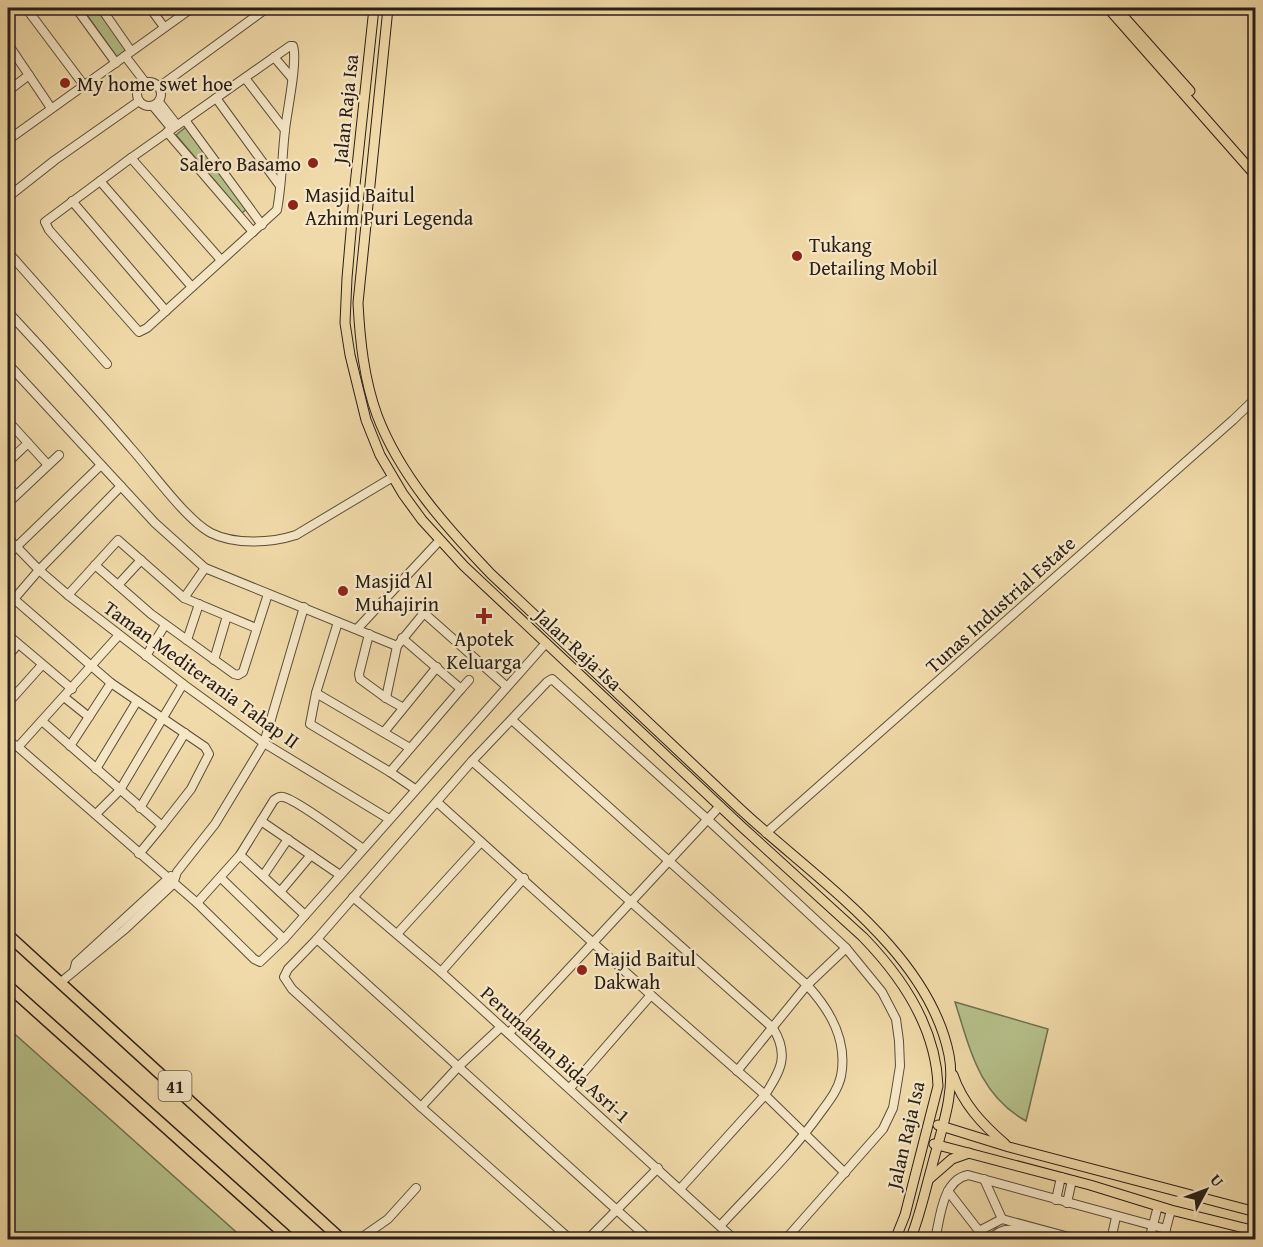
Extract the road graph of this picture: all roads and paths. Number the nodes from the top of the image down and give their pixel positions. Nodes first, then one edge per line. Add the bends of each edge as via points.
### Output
1 (26, 8) edge
2 (76, 8) edge
3 (101, 8) edge
4 (150, 8) edge
5 (192, 8) edge
6 (267, 8) edge
7 (374, 8) edge
8 (388, 8) edge
9 (1108, 8) edge
10 (1116, 8) edge
11 (164, 27) junction
12 (8, 46) edge
13 (123, 57) junction
14 (274, 57) junction
15 (29, 75) junction
16 (291, 77) junction
17 (245, 78) junction
18 (83, 84) junction
19 (143, 84) junction
20 (159, 87) junction
21 (8, 92) edge
22 (216, 98) junction
23 (139, 101) junction
24 (156, 104) junction
25 (51, 108) junction
26 (175, 127) junction
27 (285, 130) junction
28 (8, 140) edge
29 (131, 158) junction
30 (1256, 167) edge
31 (1256, 176) edge
32 (100, 181) junction
33 (280, 186) junction
34 (8, 197) edge
35 (72, 201) junction
36 (262, 225) junction
37 (253, 232) junction
38 (8, 252) edge
39 (221, 260) junction
40 (192, 287) junction
41 (165, 311) junction
42 (8, 312) edge
43 (107, 364) dead end
44 (8, 366) edge
45 (371, 393) junction
46 (359, 396) junction
47 (1256, 398) edge
48 (8, 421) edge
49 (28, 443) junction
50 (59, 455) dead end
51 (8, 462) edge
52 (48, 465) junction
53 (100, 465) junction
54 (393, 477) junction
55 (8, 486) edge
56 (121, 486) junction
57 (16, 495) junction
58 (8, 503) edge
59 (8, 538) edge
60 (440, 540) junction
61 (16, 547) junction
62 (8, 555) edge
63 (141, 560) junction
64 (94, 566) junction
65 (205, 568) junction
66 (39, 570) junction
67 (118, 585) junction
68 (268, 594) junction
69 (68, 595) junction
70 (184, 598) junction
71 (14, 599) junction
72 (199, 604) junction
73 (415, 605) dead end
74 (8, 606) edge
75 (304, 608) junction
76 (424, 612) junction
77 (227, 616) junction
78 (338, 622) junction
79 (165, 625) junction
80 (256, 628) junction
81 (357, 629) junction
82 (369, 634) junction
83 (8, 635) edge
84 (119, 635) junction
85 (402, 638) junction
86 (187, 640) junction
87 (546, 643) junction
88 (18, 645) junction
89 (397, 646) junction
90 (8, 656) edge
91 (146, 656) junction
92 (214, 660) junction
93 (42, 665) junction
94 (90, 667) junction
95 (437, 667) junction
96 (469, 680) dead end
97 (111, 684) junction
98 (183, 684) junction
99 (506, 686) junction
100 (72, 689) junction
101 (461, 689) junction
102 (316, 693) junction
103 (64, 697) junction
104 (386, 698) junction
105 (137, 701) junction
106 (8, 703) edge
107 (402, 707) junction
108 (89, 717) junction
109 (162, 719) junction
110 (512, 720) junction
111 (42, 721) junction
112 (384, 732) junction
113 (185, 733) junction
114 (8, 741) edge
115 (264, 743) junction
116 (70, 746) junction
117 (18, 747) junction
118 (410, 748) junction
119 (472, 761) junction
120 (96, 769) junction
121 (390, 772) junction
122 (415, 789) junction
123 (120, 790) junction
124 (437, 801) junction
125 (720, 806) junction
126 (140, 808) junction
127 (96, 814) junction
128 (706, 818) junction
129 (389, 819) junction
130 (261, 821) junction
131 (162, 826) junction
132 (766, 833) junction
133 (288, 839) junction
134 (758, 841) junction
135 (481, 842) junction
136 (363, 849) junction
137 (139, 855) junction
138 (240, 855) junction
139 (311, 855) junction
140 (668, 862) junction
141 (340, 875) junction
142 (263, 876) junction
143 (221, 878) junction
144 (524, 878) junction
145 (170, 881) junction
146 (280, 892) junction
147 (353, 897) junction
148 (630, 901) junction
149 (197, 903) junction
150 (305, 915) junction
151 (8, 934) edge
152 (397, 934) junction
153 (284, 939) junction
154 (317, 939) junction
155 (594, 941) junction
156 (846, 948) junction
157 (441, 972) junction
158 (61, 982) junction
159 (807, 985) junction
160 (8, 986) edge
161 (651, 995) junction
162 (501, 1027) junction
163 (773, 1029) junction
164 (509, 1033) junction
165 (459, 1066) junction
166 (951, 1070) junction
167 (737, 1071) junction
168 (570, 1088) junction
169 (765, 1095) junction
170 (421, 1107) junction
171 (930, 1122) junction
172 (942, 1126) junction
173 (806, 1133) junction
174 (924, 1142) junction
175 (937, 1145) junction
176 (1009, 1147) junction
177 (969, 1153) junction
178 (658, 1168) junction
179 (845, 1173) junction
180 (1061, 1177) junction
181 (984, 1179) junction
182 (928, 1180) junction
183 (1072, 1180) junction
184 (416, 1188) dead end
185 (680, 1189) junction
186 (948, 1191) junction
187 (1056, 1200) junction
188 (1067, 1203) junction
189 (1158, 1206) junction
190 (618, 1209) junction
191 (1171, 1210) junction
192 (1256, 1212) edge
193 (1116, 1216) junction
194 (1002, 1219) junction
195 (1153, 1225) junction
196 (720, 1226) junction
197 (1166, 1229) junction
198 (1256, 1232) edge
199 (978, 1235) edge
200 (291, 1239) edge
201 (342, 1239) edge
202 (358, 1239) edge
203 (571, 1239) edge
204 (587, 1239) edge
205 (650, 1239) edge
206 (735, 1239) edge
207 (785, 1239) edge
208 (895, 1239) edge
209 (910, 1239) edge
210 (935, 1239) edge
211 (990, 1239) edge
212 (1050, 1239) edge
213 (1080, 1239) edge
214 (1111, 1239) edge
215 (1149, 1239) edge
216 (1162, 1239) edge

1 - 18 street
2 - 13 street
3 - 13 street
4 - 11 street
5 - 11 street
6 - 20 street
7 - 46 main road, Jalan Raja Isa via 353,202 345,322
8 - 45 main road, Jalan Raja Isa via 359,280 359,328
9 - 31 main road
10 - 30 main road
11 - 13 street
12 - 15 street
13 - 18 street
13 - 19 street
14 - 16 street
14 - 16 street via 294,47
14 - 17 street
15 - 21 street
15 - 25 street
16 - 27 street
17 - 22 street
17 - 27 street
18 - 25 street
19 - 20 street via 153,82
19 - 23 street via 137,91
20 - 24 street via 161,96
22 - 26 street
22 - 33 street
23 - 24 street via 142,105
23 - 34 street
24 - 26 street
25 - 28 street
26 - 29 street
26 - 36 street
26 - 37 street
27 - 33 street
29 - 32 street
29 - 39 street
32 - 35 street
32 - 40 street
33 - 36 street via 277,210
35 - 41 street
35 - 41 street via 46,220 49,230 137,330 143,331
36 - 37 street
37 - 39 street
38 - 43 street
39 - 40 street
40 - 41 street
42 - 54 street via 188,513 212,533 242,541 290,537
44 - 53 street
45 - 46 main road
45 - 132 main road, Jalan Raja Isa via 385,434 404,467 455,537
46 - 54 main road, Jalan Raja Isa via 373,440
47 - 132 street, Tunas Industrial Estate
48 - 49 street
49 - 51 street
49 - 52 street
50 - 52 street
52 - 57 street
53 - 56 street
53 - 61 street
54 - 60 main road, Jalan Raja Isa
55 - 57 street
56 - 65 street
56 - 66 street
57 - 58 street
59 - 61 street, Taman Mediterania Tahap II
60 - 81 street
60 - 87 main road, Jalan Raja Isa
61 - 62 street
61 - 66 street, Taman Mediterania Tahap II
63 - 64 street via 118,540
63 - 67 street
63 - 70 street
64 - 67 street
64 - 69 street
65 - 68 street
65 - 70 street
66 - 69 street, Taman Mediterania Tahap II
66 - 71 street
67 - 79 street
68 - 75 street
68 - 80 street
69 - 84 street, Taman Mediterania Tahap II
70 - 72 street
71 - 74 street
71 - 94 street
72 - 77 street
72 - 86 street
73 - 76 street
75 - 78 street
75 - 115 street
76 - 85 street
76 - 99 street
77 - 80 street
77 - 92 street
78 - 81 street
78 - 102 street
79 - 86 street
79 - 91 street
80 - 92 street via 243,672 234,674
81 - 82 street
82 - 89 street
82 - 104 street via 359,677
83 - 88 street
84 - 91 street, Taman Mediterania Tahap II
84 - 94 street
85 - 89 street
85 - 95 street
86 - 92 street
87 - 99 street
87 - 125 main road, Jalan Raja Isa
88 - 90 street
88 - 93 street
89 - 104 street
91 - 98 street, Taman Mediterania Tahap II
93 - 100 street
93 - 106 street
94 - 97 street
94 - 100 street
95 - 101 street
95 - 107 street
96 - 101 street
97 - 105 street
97 - 108 street
98 - 109 street
98 - 115 street, Taman Mediterania Tahap II
99 - 122 street
100 - 103 street
101 - 118 street
102 - 112 street
102 - 121 street via 311,725
103 - 108 street
103 - 111 street
104 - 107 street
105 - 109 street
105 - 120 street
107 - 112 street
108 - 116 street
109 - 113 street
109 - 123 street
110 - 119 street
110 - 128 street via 547,682 554,680
110 - 140 street
111 - 116 street
111 - 117 street
112 - 118 street
113 - 126 street
113 - 131 street via 207,749 208,757 191,789
114 - 117 street
115 - 129 street, Taman Mediterania Tahap II
115 - 145 street via 215,824
116 - 120 street
117 - 127 street
118 - 121 street
119 - 124 street
119 - 148 street
120 - 123 street
121 - 122 street
122 - 129 street
123 - 126 street
123 - 127 street
124 - 135 street
124 - 147 street
125 - 128 street
125 - 134 main road, Jalan Raja Isa
126 - 131 street
127 - 137 street
128 - 140 street
128 - 156 street
129 - 136 street
130 - 133 street
130 - 136 street via 274,800 283,797
130 - 138 street
131 - 137 street
132 - 134 main road
132 - 166 main road, Jalan Raja Isa via 894,950 935,1014
133 - 139 street
133 - 142 street
134 - 171 main road, Jalan Raja Isa via 863,937 903,983 923,1023 937,1068 938,1086
135 - 144 street
135 - 152 street
136 - 141 street
137 - 145 street
138 - 142 street
138 - 143 street
139 - 141 street
139 - 146 street
140 - 148 street
140 - 159 street
141 - 150 street
142 - 146 street
143 - 149 street
143 - 153 street
144 - 155 street
144 - 157 street
145 - 149 street
145 - 158 street
146 - 150 street
147 - 152 street, Perumahan Bida Asri-1
147 - 154 street
148 - 155 street
148 - 163 street
149 - 153 street via 257,961 263,960
150 - 153 street
151 - 158 highway, 41
152 - 157 street, Perumahan Bida Asri-1
154 - 165 street
154 - 170 street via 284,974 286,982
155 - 161 street
155 - 164 street
156 - 159 street
156 - 179 street via 890,1005 896,1019 900,1066 892,1108 883,1129
157 - 162 street, Perumahan Bida Asri-1
158 - 201 highway, 41
159 - 163 street
159 - 173 street via 837,1028 842,1063 836,1091
160 - 200 highway, 41
161 - 167 street
161 - 168 street
162 - 164 street, Perumahan Bida Asri-1
162 - 165 street
163 - 167 street
163 - 169 street via 781,1044 782,1063
164 - 168 street, Perumahan Bida Asri-1
165 - 170 street
165 - 190 street
166 - 172 main road, Jalan Raja Isa
166 - 176 main road via 969,1107
167 - 169 street
168 - 178 street, Perumahan Bida Asri-1
169 - 173 street
169 - 185 street
170 - 203 street
171 - 172 main road
171 - 174 main road, Jalan Raja Isa
172 - 175 main road, Jalan Raja Isa
172 - 176 main road
173 - 179 street
173 - 196 street
174 - 175 main road
174 - 208 main road, Jalan Raja Isa
175 - 177 main road
175 - 182 main road, Jalan Raja Isa
176 - 192 main road
177 - 180 main road
177 - 182 main road via 952,1159
178 - 185 street, Perumahan Bida Asri-1
178 - 190 street
179 - 207 street
180 - 183 main road
180 - 187 street
181 - 186 street via 962,1176
181 - 187 street
181 - 194 street
182 - 209 main road, Jalan Raja Isa
183 - 188 street
183 - 189 main road
184 - 202 street via 388,1219
185 - 196 street, Perumahan Bida Asri-1
186 - 199 street
186 - 210 street
187 - 188 street
188 - 193 street
189 - 191 main road
189 - 195 street
190 - 204 street
190 - 205 street
191 - 197 street
191 - 198 main road
193 - 195 street
193 - 214 street
194 - 199 street
194 - 213 street
195 - 197 street
195 - 215 street
196 - 206 street, Perumahan Bida Asri-1
197 - 216 street
211 - 212 street via 1009,1228

